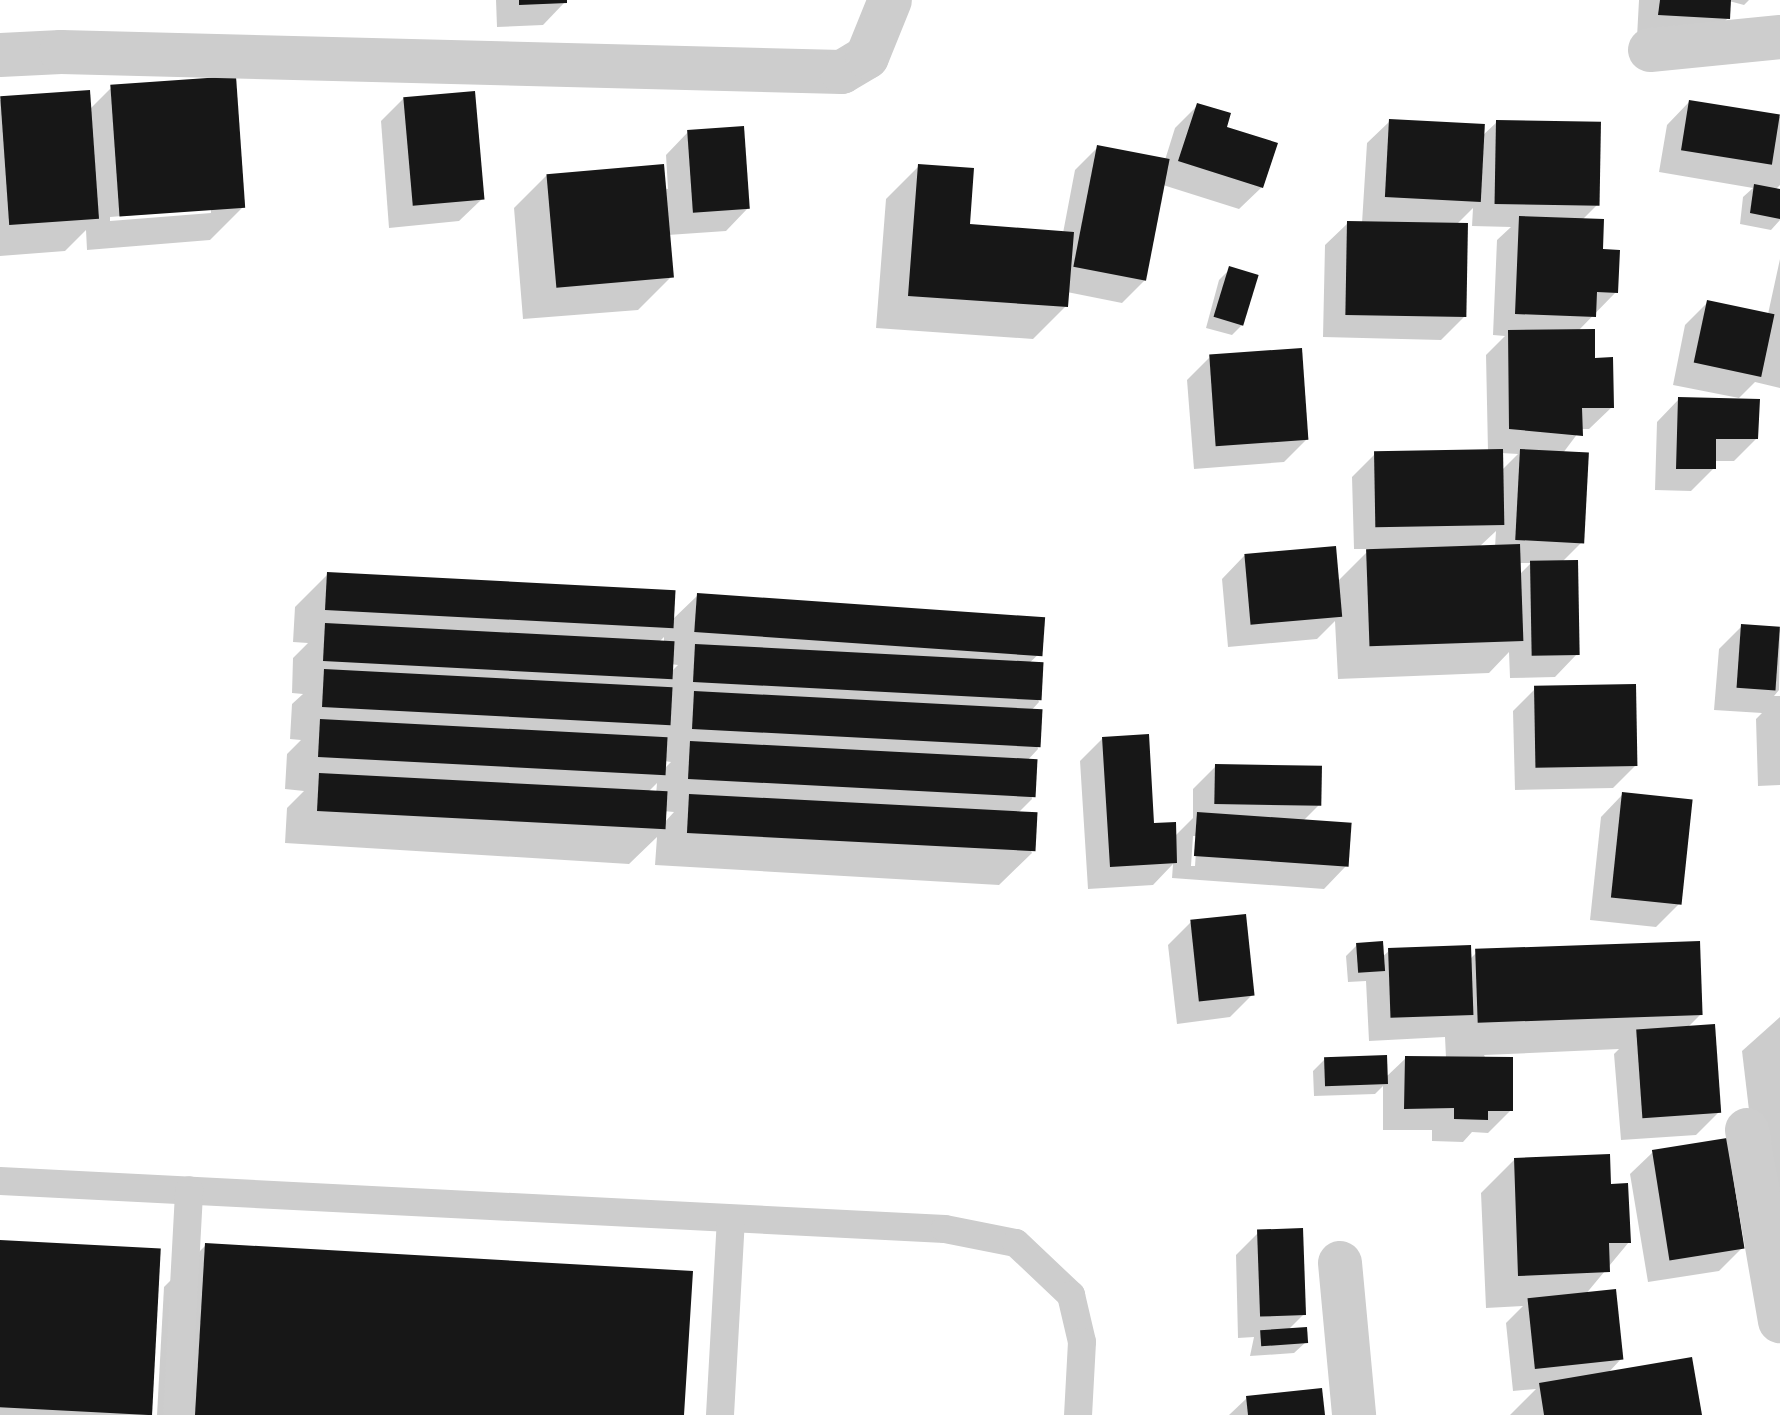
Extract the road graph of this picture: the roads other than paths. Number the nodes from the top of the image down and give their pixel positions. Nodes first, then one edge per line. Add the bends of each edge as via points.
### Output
1 (890, 0) edge
2 (1780, 37) edge
3 (1650, 50) dead end
4 (0, 55) edge
5 (1747, 1130) dead end
6 (0, 1181) edge
7 (189, 1190) junction
8 (731, 1219) junction
9 (1340, 1263) dead end
10 (1780, 1321) edge
11 (177, 1415) edge
12 (720, 1415) edge
13 (1078, 1415) edge
14 (1354, 1415) edge

1 - 4 street via 867,57 842,72 61,52
2 - 3 street
5 - 10 street
6 - 7 lane
7 - 8 lane
7 - 11 lane
8 - 12 lane
8 - 13 lane via 945,1229 1016,1243 1071,1295 1082,1342
9 - 14 street

